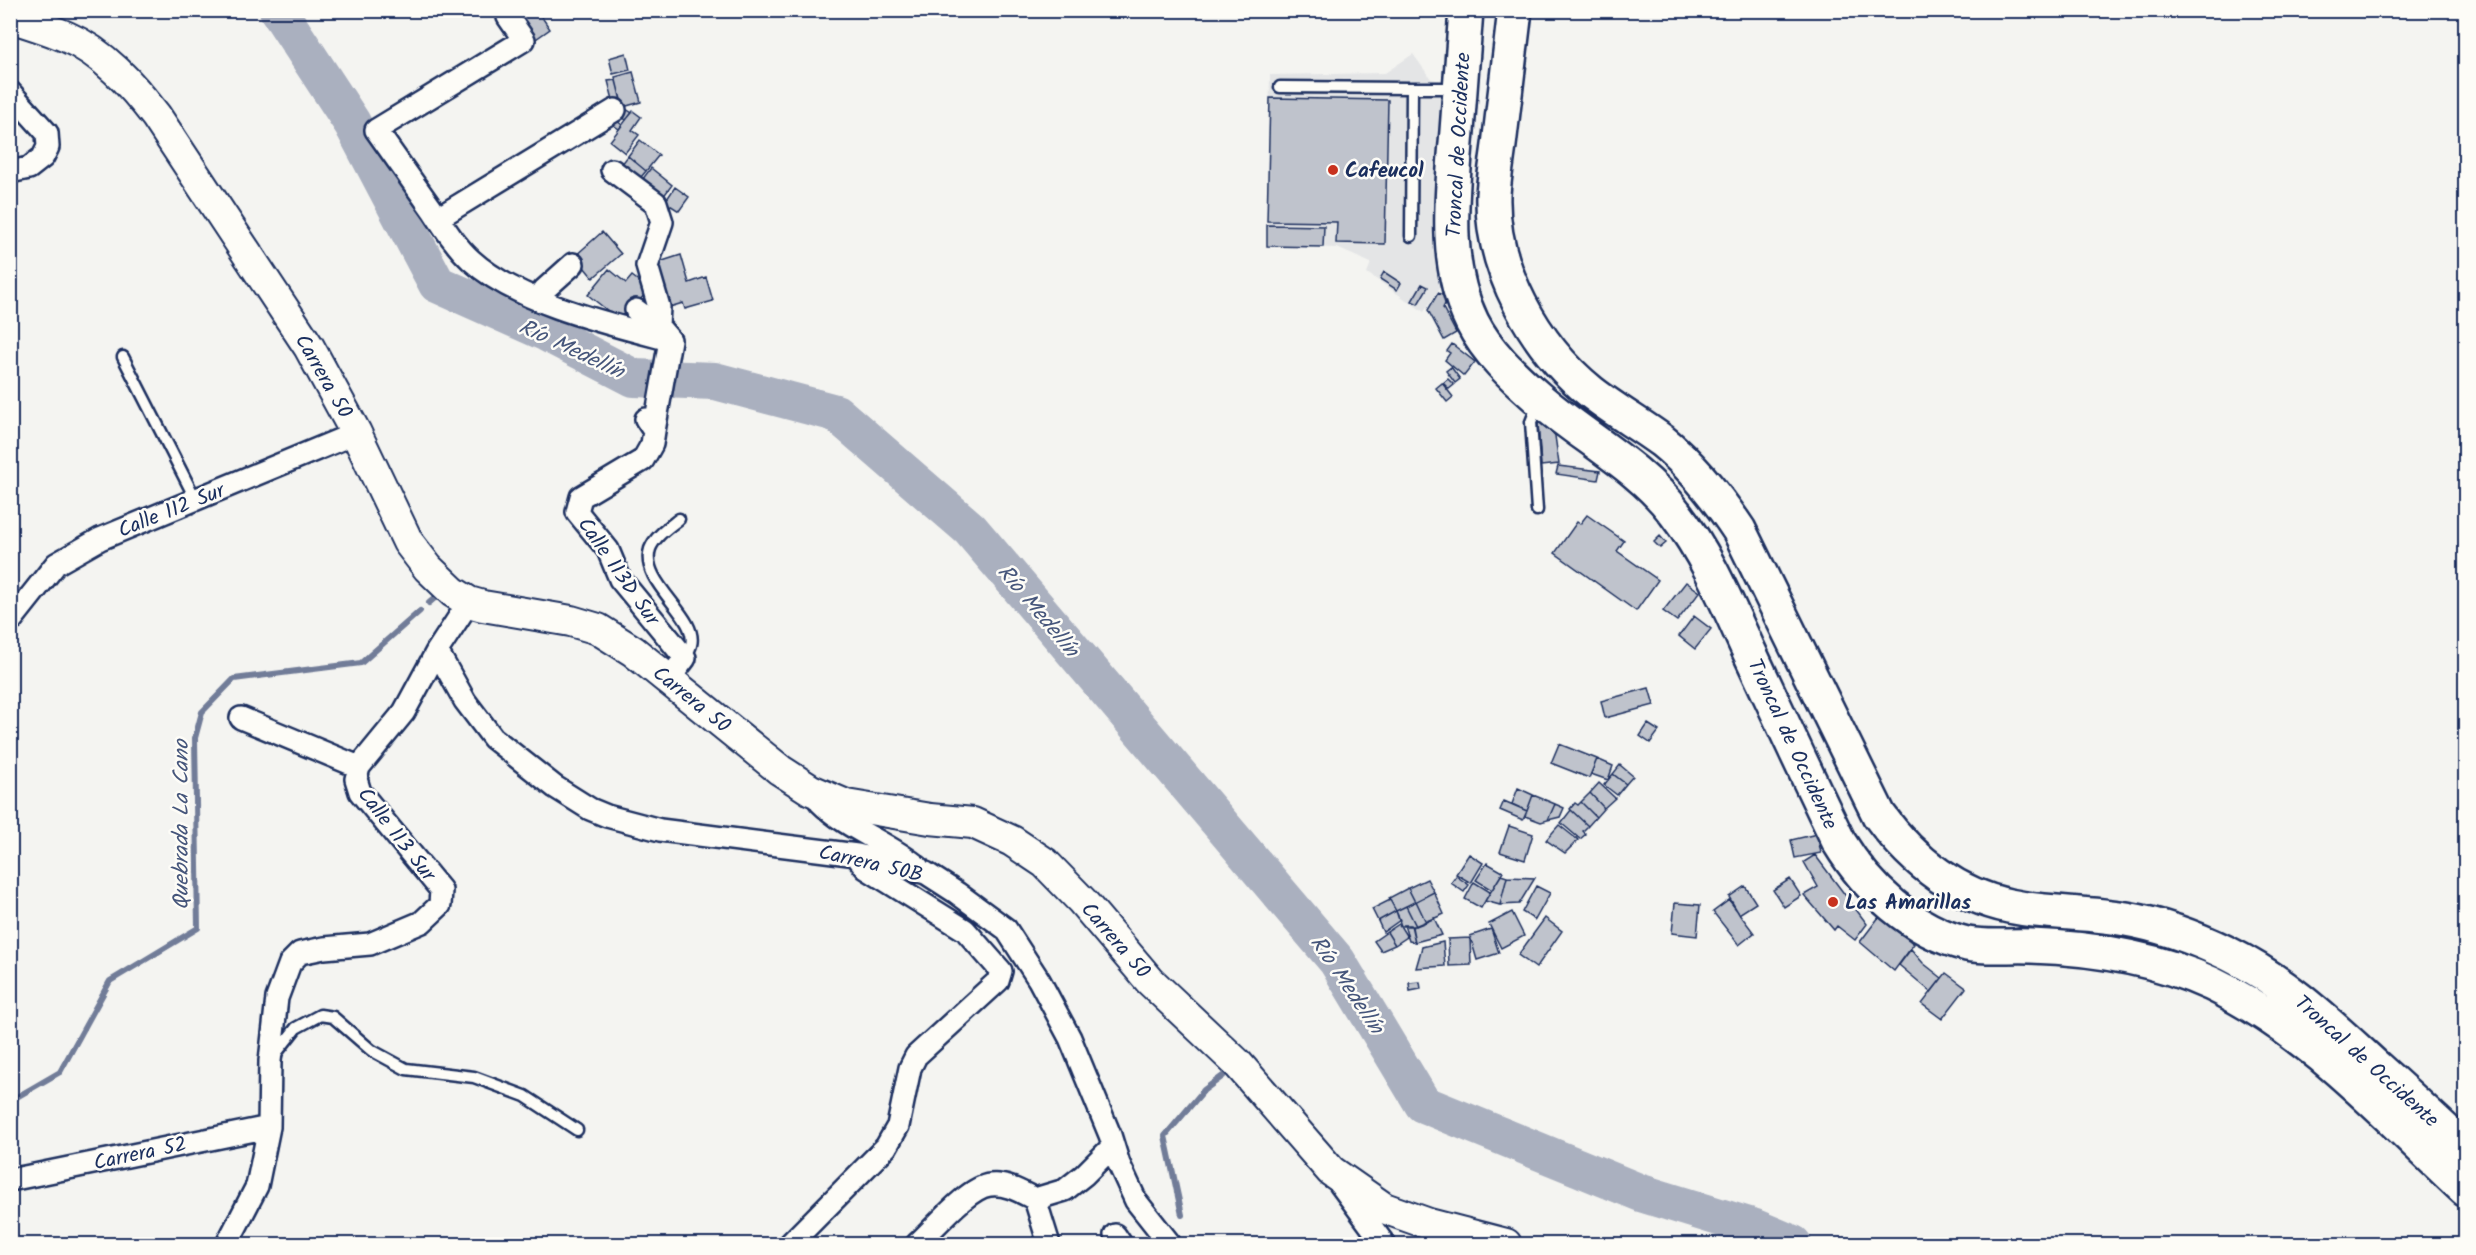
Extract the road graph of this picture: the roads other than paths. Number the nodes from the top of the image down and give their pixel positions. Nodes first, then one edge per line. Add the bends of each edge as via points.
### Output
1 (510, 10) edge
2 (1466, 10) edge
3 (1515, 10) edge
4 (10, 16) edge
5 (1280, 87) dead end
6 (1412, 88) junction
7 (1461, 88) junction
8 (10, 92) edge
9 (615, 111) dead end
10 (612, 170) dead end
11 (10, 172) edge
12 (438, 218) junction
13 (1411, 236) dead end
14 (573, 264) dead end
15 (540, 299) junction
16 (636, 310) dead end
17 (664, 333) junction
18 (123, 357) dead end
19 (1540, 400) junction
20 (356, 433) junction
21 (196, 500) junction
22 (1537, 510) dead end
23 (679, 519) dead end
24 (469, 602) junction
25 (10, 621) edge
26 (437, 651) junction
27 (677, 668) junction
28 (241, 718) dead end
29 (359, 767) junction
30 (800, 783) junction
31 (856, 855) junction
32 (926, 873) junction
33 (270, 1061) junction
34 (269, 1127) junction
35 (577, 1130) dead end
36 (1112, 1147) junction
37 (2466, 1150) edge
38 (1331, 1171) junction
39 (10, 1180) edge
40 (2466, 1190) edge
41 (1035, 1199) junction
42 (227, 1245) edge
43 (790, 1245) edge
44 (917, 1245) edge
45 (1049, 1245) edge
46 (1170, 1245) edge
47 (1384, 1245) edge
48 (1506, 1245) edge

1 - 12 street via 508,17 524,40 376,130
2 - 7 highway, Troncal de Occidente
3 - 37 highway, Troncal de Occidente via 1493,196 1503,258 1520,302 1535,331 1568,371 1663,442 1717,498 1739,530 1878,815 1899,842 1950,884 1980,898 2010,906 2154,924 2230,954 2313,1008
4 - 20 main road, Carrera 50 via 69,38 104,59 133,87 309,347
5 - 6 lane
6 - 7 lane
6 - 13 lane
7 - 19 highway, Troncal de Occidente via 1451,206 1453,252 1461,295 1472,322 1496,358
8 - 11 street via 47,133 48,147 43,157 29,168
9 - 12 street
10 - 17 street via 656,203 662,222 647,266
12 - 15 street via 470,259 496,280
14 - 15 street via 544,290
15 - 17 street via 617,327
16 - 17 street
17 - 27 street, Calle 113D Sur via 659,399 650,425 652,444 643,460 581,497 577,512 608,550 620,579
18 - 21 lane
19 - 22 lane via 1531,422
19 - 40 highway, Troncal de Occidente via 1630,469 1674,511 1697,545 1727,604 1839,842 1854,867 1891,905 1942,936 1969,944 2102,953 2159,964 2213,985 2292,1033 2365,1092
20 - 21 street, Calle 112 Sur
20 - 24 main road, Carrera 50 via 408,542 428,568
21 - 25 street, Calle 112 Sur via 100,539 56,564
23 - 27 lane via 658,537 650,550 650,566 658,585 678,609 690,632 692,644
24 - 26 street, Calle 113 Sur
24 - 27 main road, Carrera 50 via 598,629 633,651
26 - 29 street, Calle 113 Sur via 404,712
26 - 31 street, Carrera 50B via 465,701 493,738 590,809 660,830
27 - 30 main road, Carrera 50 via 730,731
28 - 29 street
29 - 33 street, Calle 113 Sur via 356,779 360,792 441,891 440,905 422,922 369,944 300,953 290,963 277,998
30 - 32 street via 832,814 901,853
30 - 38 main road, Carrera 50 via 846,805 973,823 1046,863 1150,981 1238,1064
31 - 32 street, Carrera 50B
31 - 43 street via 866,868 965,930 1002,971 998,981 916,1056 897,1126 886,1147
32 - 36 street, Carrera 50B via 957,892 1013,937 1070,1038
33 - 34 street, Calle 113 Sur
33 - 35 lane via 296,1028 320,1015 333,1017 371,1050 406,1069 474,1077 525,1096
34 - 39 street, Carrera 52
34 - 42 street, Calle 113 Sur via 257,1186
36 - 41 street via 1065,1190
36 - 46 street, Carrera 50B via 1136,1201
38 - 47 street
38 - 48 main road, Carrera 50 via 1384,1208
41 - 44 street via 1015,1188 990,1185 974,1190
41 - 45 street

